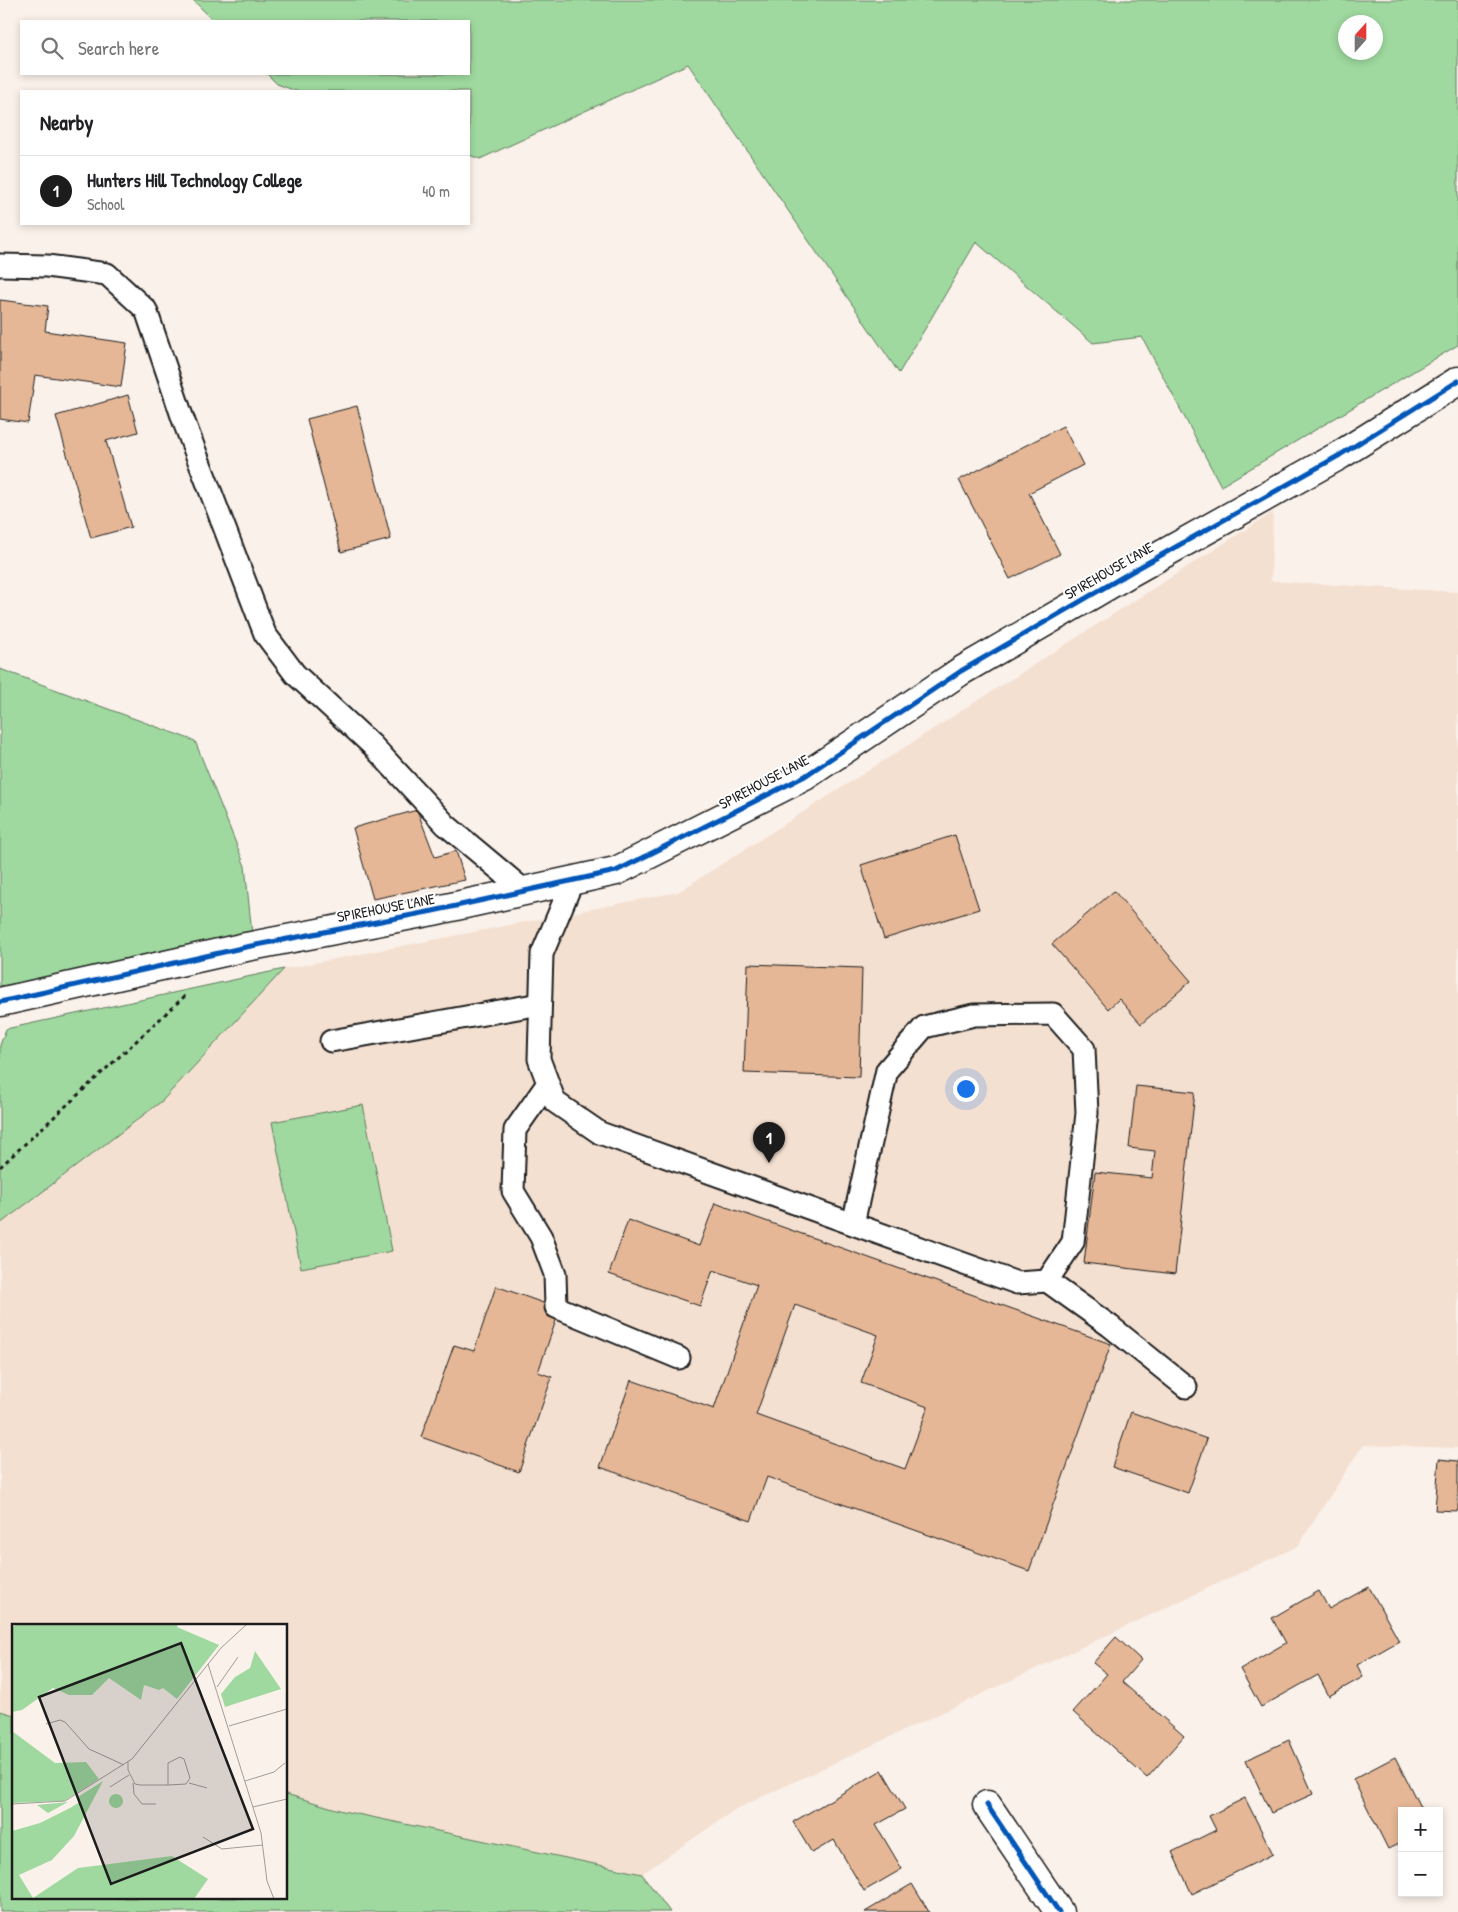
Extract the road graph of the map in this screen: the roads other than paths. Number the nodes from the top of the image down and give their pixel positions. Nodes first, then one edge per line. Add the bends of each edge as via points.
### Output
1 (0, 266) edge
2 (1458, 382) edge
3 (573, 880) junction
4 (526, 892) junction
5 (0, 1002) edge
6 (540, 1004) junction
7 (331, 1042) dead end
8 (548, 1083) junction
9 (853, 1224) junction
10 (1047, 1281) junction
11 (679, 1358) dead end
12 (1186, 1387) dead end
13 (987, 1805) dead end
14 (1059, 1912) edge

1 - 4 lane via 47,266 107,274 146,310 184,422 265,634 295,674 372,745 446,825
2 - 3 street, SPIREHOUSE LANE via 1340,455 961,671 805,776 616,871
3 - 4 street, SPIREHOUSE LANE
3 - 6 lane via 542,954
4 - 5 street, SPIREHOUSE LANE via 246,947
6 - 7 lane
6 - 8 lane via 539,1059
8 - 9 lane via 555,1102 600,1133
8 - 11 lane via 515,1130 513,1191 541,1237 555,1274 556,1307
9 - 10 lane via 1017,1283
9 - 10 lane via 887,1070 924,1027 974,1015 1053,1014 1084,1049 1087,1113 1073,1242
10 - 12 lane
13 - 14 street

